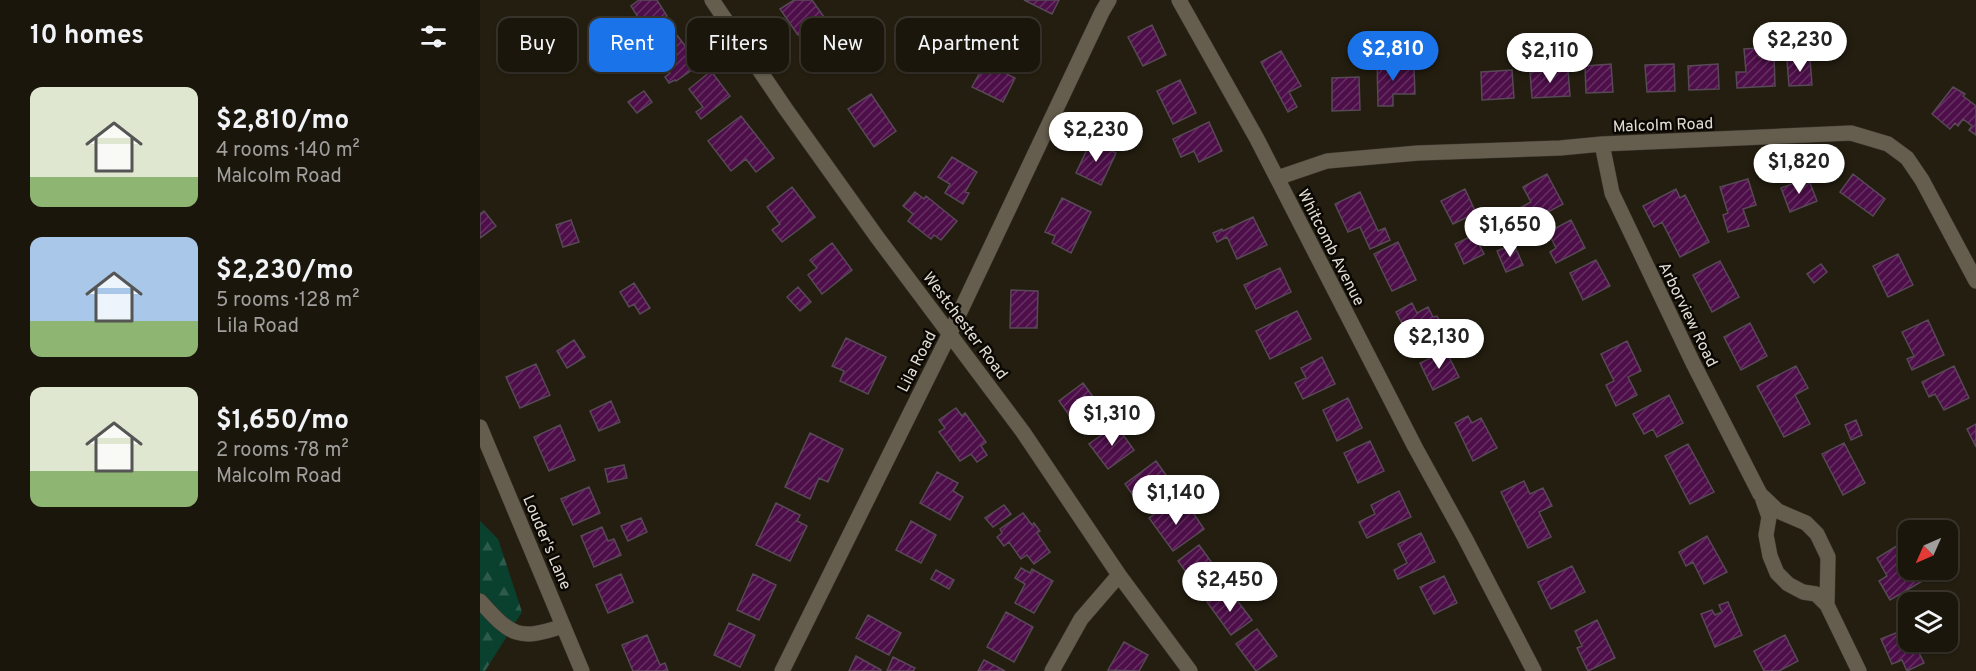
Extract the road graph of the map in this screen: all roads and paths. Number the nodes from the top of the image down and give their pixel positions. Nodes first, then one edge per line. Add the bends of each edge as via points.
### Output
1 (712, 0) edge
2 (1109, 0) edge
3 (1179, 0) edge
4 (1602, 144) junction
5 (1277, 178) junction
6 (1976, 281) edge
7 (950, 333) junction
8 (480, 427) edge
9 (1760, 494) junction
10 (1119, 575) junction
11 (480, 601) edge
12 (1827, 605) junction
13 (563, 626) junction
14 (582, 671) edge
15 (782, 671) edge
16 (1052, 671) edge
17 (1190, 671) edge
18 (1534, 671) edge
19 (1858, 671) edge

1 - 7 street, Westchester Road via 798,127
2 - 7 street, Lila Road
3 - 5 street, Whitcomb Avenue
4 - 5 street, Malcolm Road via 1326,161
4 - 6 street, Malcolm Road via 1851,133 1888,144 1907,158 1922,180
4 - 9 street, Arborview Road via 1612,193
5 - 18 street, Whitcomb Avenue
7 - 10 street, Westchester Road via 1023,432
7 - 15 street, Lila Road
8 - 13 street, Louder's Lane
9 - 12 street, Arborview Road via 1768,517 1770,556 1777,573 1788,584 1816,594
9 - 12 street, Arborview Road via 1778,511 1806,523 1817,534 1828,557
10 - 16 street via 1081,619
10 - 17 street, Westchester Road
11 - 13 street via 501,622 520,633 535,635
12 - 19 street, Arborview Road
13 - 14 street, Louder's Lane

